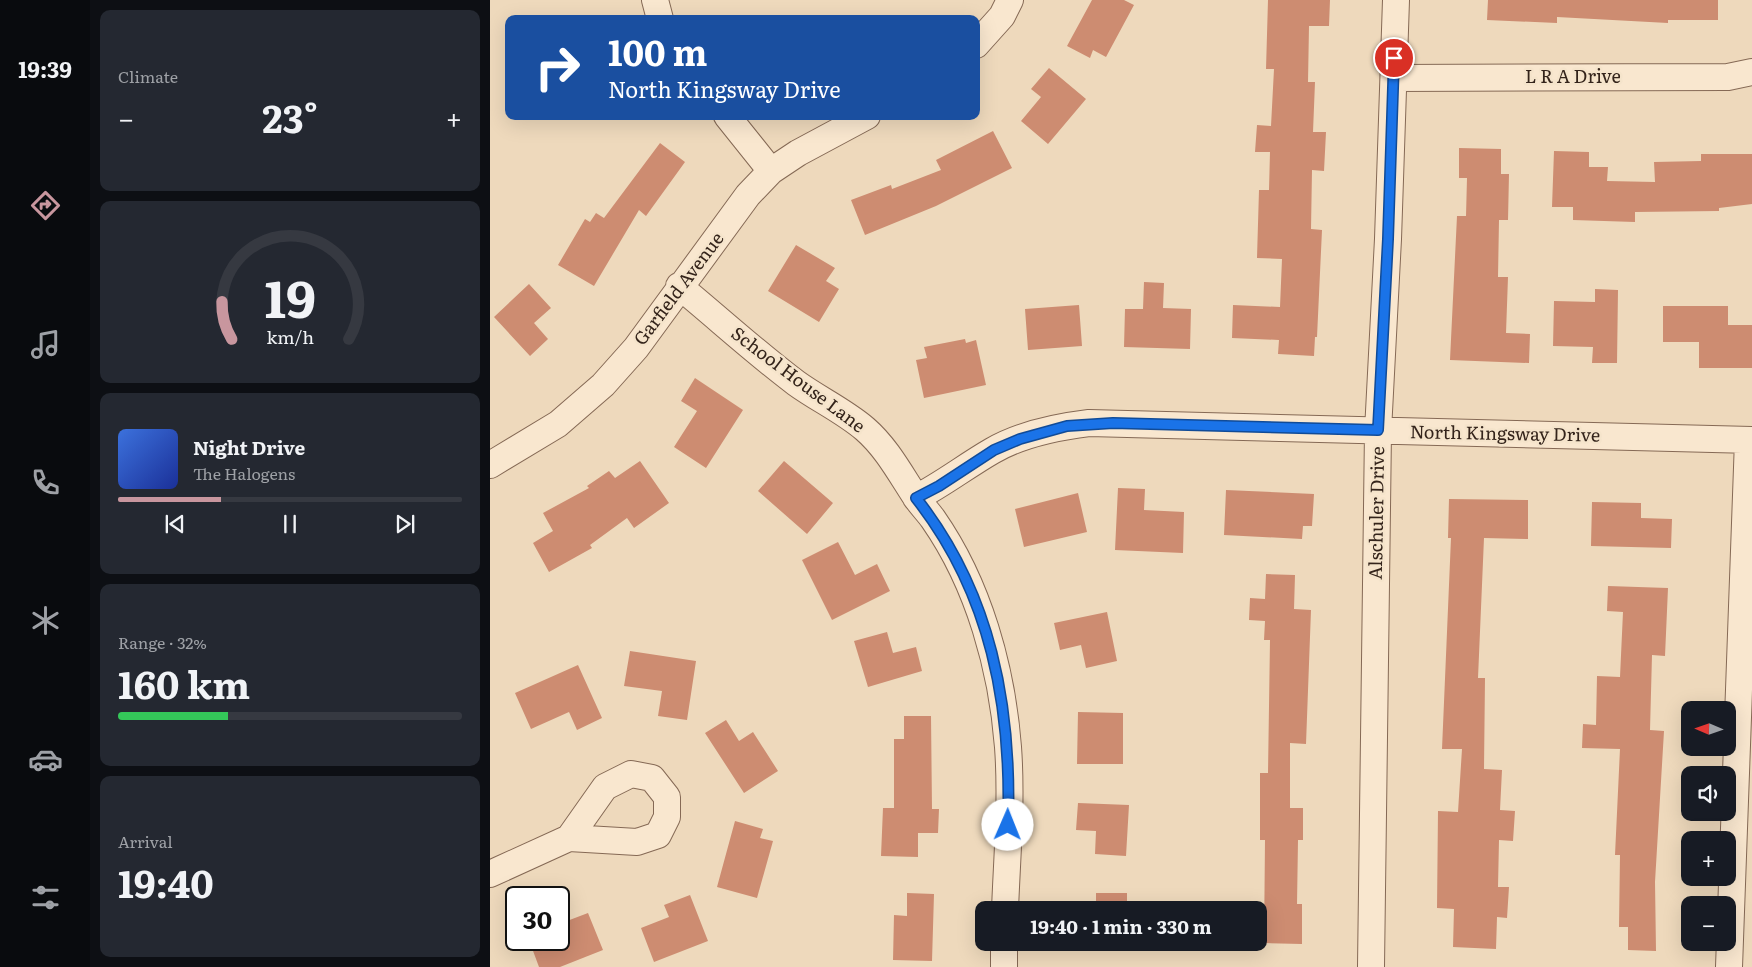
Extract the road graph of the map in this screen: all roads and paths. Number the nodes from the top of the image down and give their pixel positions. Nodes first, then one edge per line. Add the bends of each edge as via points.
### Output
1 (655, 0) edge
2 (1010, 0) edge
3 (1396, 0) edge
4 (659, 15) edge
5 (980, 41) edge
6 (1752, 72) edge
7 (1394, 78) junction
8 (730, 120) edge
9 (860, 120) edge
10 (771, 171) junction
11 (679, 286) junction
12 (1378, 430) junction
13 (1750, 440) edge
14 (490, 465) edge
15 (916, 498) junction
16 (568, 838) dead end
17 (490, 874) edge
18 (1005, 901) edge
19 (1004, 951) edge
20 (1004, 967) edge
21 (1372, 967) edge
22 (1729, 967) edge

1 - 4 street
2 - 5 street via 1002,16
3 - 7 street, Alschuler Drive
6 - 7 street, L R A Drive via 1728,77
7 - 12 street, Alschuler Drive
8 - 10 street
9 - 10 street, Garfield Avenue
10 - 11 street, Garfield Avenue via 748,194
11 - 14 street, Garfield Avenue via 636,348 579,408
11 - 15 street, School House Lane via 795,382 866,430 900,469
12 - 13 street, North Kingsway Drive
12 - 15 street, North Kingsway Drive via 1113,423 1067,426 994,450
12 - 21 street, Alschuler Drive
13 - 22 street
15 - 18 street, School House Lane via 934,520 973,595 996,666 1008,749
16 - 17 street
19 - 20 street

